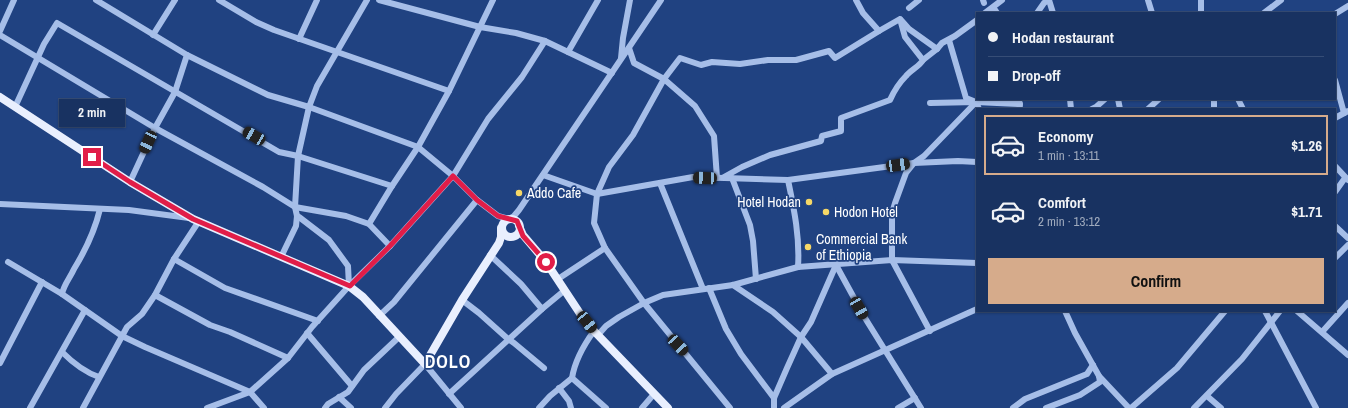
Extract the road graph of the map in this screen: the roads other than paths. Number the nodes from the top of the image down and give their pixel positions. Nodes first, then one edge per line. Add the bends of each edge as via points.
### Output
1 (14, 0) edge
2 (96, 0) edge
3 (175, 0) edge
4 (317, 0) edge
5 (367, 0) edge
6 (379, 0) edge
7 (493, 0) edge
8 (598, 0) edge
9 (630, 0) edge
10 (661, 0) edge
11 (856, 0) edge
12 (919, 0) edge
13 (1002, 0) edge
14 (1048, 0) edge
15 (1148, 0) edge
16 (1201, 0) edge
17 (1281, 0) edge
18 (223, 1) edge
19 (1348, 6) edge
20 (908, 8) dead end
21 (986, 12) edge
22 (1038, 12) edge
23 (1053, 12) edge
24 (1152, 12) edge
25 (1200, 12) edge
26 (1265, 12) edge
27 (1336, 13) edge
28 (900, 19) junction
29 (976, 21) edge
30 (480, 27) junction
31 (0, 31) edge
32 (879, 31) junction
33 (0, 35) edge
34 (153, 35) junction
35 (299, 39) junction
36 (949, 40) junction
37 (545, 42) junction
38 (629, 48) junction
39 (937, 49) junction
40 (336, 52) junction
41 (568, 52) junction
42 (187, 56) junction
43 (38, 58) junction
44 (621, 60) junction
45 (923, 60) junction
46 (612, 73) junction
47 (664, 79) junction
48 (1336, 83) edge
49 (449, 91) junction
50 (175, 92) junction
51 (0, 97) edge
52 (1104, 100) edge
53 (1158, 100) edge
54 (978, 101) edge
55 (930, 103) dead end
56 (1020, 104) edge
57 (15, 107) junction
58 (309, 107) junction
59 (1094, 108) edge
60 (1149, 108) edge
61 (1346, 112) edge
62 (1336, 117) edge
63 (154, 128) junction
64 (418, 147) junction
65 (298, 156) junction
66 (976, 162) edge
67 (914, 163) junction
68 (1336, 167) edge
69 (543, 175) junction
70 (453, 176) junction
71 (720, 178) junction
72 (732, 178) junction
73 (1347, 179) edge
74 (788, 180) junction
75 (130, 182) junction
76 (660, 183) junction
77 (392, 186) junction
78 (1336, 191) edge
79 (597, 194) junction
80 (477, 200) junction
81 (0, 204) edge
82 (295, 207) junction
83 (100, 209) junction
84 (520, 210) junction
85 (296, 216) junction
86 (498, 216) junction
87 (509, 219) junction
88 (196, 220) junction
89 (369, 224) junction
90 (520, 226) junction
91 (1336, 227) edge
92 (501, 228) junction
93 (511, 237) junction
94 (1348, 238) edge
95 (499, 243) junction
96 (530, 245) junction
97 (1348, 245) edge
98 (390, 246) junction
99 (605, 248) junction
100 (490, 255) junction
101 (281, 257) junction
102 (1336, 257) edge
103 (174, 259) junction
104 (892, 260) junction
105 (8, 262) dead end
106 (976, 263) edge
107 (836, 265) junction
108 (798, 266) junction
109 (756, 279) junction
110 (558, 280) junction
111 (42, 282) junction
112 (732, 285) junction
113 (350, 286) junction
114 (706, 289) junction
115 (565, 290) junction
116 (62, 294) junction
117 (155, 295) junction
118 (462, 300) junction
119 (644, 303) junction
120 (1348, 303) edge
121 (542, 309) junction
122 (976, 309) edge
123 (85, 310) junction
124 (1065, 312) edge
125 (1223, 312) edge
126 (1265, 312) edge
127 (1279, 312) edge
128 (1298, 312) edge
129 (379, 316) junction
130 (318, 321) junction
131 (1270, 322) junction
132 (930, 331) junction
133 (1322, 332) junction
134 (307, 333) junction
135 (596, 333) junction
136 (122, 336) junction
137 (399, 336) junction
138 (801, 337) junction
139 (508, 339) junction
140 (886, 350) junction
141 (62, 352) junction
142 (1348, 355) edge
143 (288, 358) junction
144 (0, 362) edge
145 (425, 364) junction
146 (1093, 365) junction
147 (544, 368) dead end
148 (832, 374) junction
149 (1099, 376) junction
150 (99, 377) junction
151 (572, 378) junction
152 (352, 386) junction
153 (559, 388) junction
154 (250, 392) junction
155 (450, 394) junction
156 (654, 394) junction
157 (1207, 396) junction
158 (339, 397) junction
159 (774, 398) junction
160 (915, 398) junction
161 (30, 408) edge
162 (82, 408) edge
163 (207, 408) edge
164 (264, 408) edge
165 (325, 408) edge
166 (351, 408) edge
167 (385, 408) edge
168 (461, 408) edge
169 (540, 408) edge
170 (571, 408) edge
171 (606, 408) edge
172 (642, 408) edge
173 (668, 408) edge
174 (730, 408) edge
175 (774, 408) edge
176 (784, 408) edge
177 (898, 408) edge
178 (920, 408) edge
179 (1012, 408) edge
180 (1046, 408) edge
181 (1130, 408) edge
182 (1194, 408) edge
183 (1221, 408) edge
184 (1316, 408) edge

1 - 31 street
2 - 34 street
3 - 34 street
4 - 35 street
5 - 40 street
6 - 30 street
7 - 30 street
8 - 41 street
9 - 44 street
10 - 38 street
11 - 32 street via 863,13
12 - 20 street
13 - 21 street
14 - 22 street
14 - 23 street
15 - 24 street
16 - 25 street
17 - 26 street
18 - 35 street via 256,22
19 - 27 street
28 - 32 street
28 - 39 street via 909,29
28 - 45 street via 905,37
29 - 36 street
30 - 37 street
30 - 49 street
32 - 47 street via 835,58 829,51 796,60 740,64 712,62 701,65 680,58
33 - 43 street
34 - 42 street
35 - 40 street
36 - 39 street
36 - 54 street via 966,98
37 - 41 street
37 - 70 street via 522,77 488,119
38 - 44 street
38 - 47 street via 634,63
39 - 45 street
40 - 49 street
40 - 58 street via 317,86
41 - 46 street
42 - 50 street
42 - 58 street via 268,95
43 - 50 street via 57,23
43 - 57 street
43 - 63 street
44 - 46 street
45 - 71 street via 896,88 890,100 841,118 841,131 822,136 821,141 770,155
46 - 69 street
47 - 71 street via 695,106 714,136
47 - 79 street via 633,135 609,166
48 - 61 street
49 - 64 street
50 - 63 street
50 - 65 street via 279,152
51 - 57 main road
52 - 59 street
53 - 60 street
54 - 55 street
54 - 56 street
54 - 67 street
57 - 75 main road
58 - 64 street
58 - 65 street
61 - 62 street
63 - 75 street
63 - 82 street via 264,187
64 - 70 street
64 - 77 street
65 - 77 street
65 - 82 street
66 - 67 street
67 - 74 street
67 - 104 street via 906,173 892,212
68 - 73 street
69 - 79 street
69 - 84 street
70 - 80 street
70 - 98 street
71 - 72 street
71 - 76 street via 693,177
72 - 74 street
72 - 109 street via 750,225
73 - 78 street
74 - 108 street via 797,226
75 - 88 main road
76 - 79 street
76 - 114 street
77 - 89 street
79 - 99 street via 594,223
80 - 86 street
80 - 129 street via 394,302
81 - 83 street
82 - 85 street
82 - 89 street via 346,216
83 - 88 street via 129,210
83 - 116 street via 87,244 64,285
84 - 87 street
84 - 90 street
85 - 101 street via 296,226
85 - 113 street via 329,240 348,266
86 - 87 street
86 - 92 street
87 - 90 main road
87 - 92 main road via 504,221
88 - 101 main road
88 - 103 street
89 - 98 street
90 - 93 main road via 517,235
90 - 96 main road via 523,236
91 - 94 street
92 - 93 main road via 505,236
92 - 95 main road
93 - 95 main road
93 - 96 main road
95 - 100 main road
96 - 110 main road
97 - 102 street
98 - 113 street
99 - 110 street
99 - 119 street
100 - 118 main road
100 - 121 street via 521,284
101 - 113 main road
103 - 117 street
103 - 130 street via 224,288
104 - 106 street
104 - 107 street
104 - 132 street
105 - 111 street
107 - 108 street
107 - 138 street via 811,322
107 - 140 street
108 - 109 street
109 - 112 street
110 - 115 main road
111 - 116 street
111 - 144 street
112 - 114 street
112 - 138 street via 774,312
113 - 129 main road
113 - 130 street
114 - 119 street via 663,295
114 - 159 street via 726,329
115 - 121 street
115 - 135 main road
116 - 123 street
117 - 136 street
117 - 143 street via 210,325
118 - 139 street
118 - 145 main road
119 - 135 street
119 - 174 street
120 - 133 street
121 - 139 street
122 - 132 street
123 - 136 street
123 - 141 street
124 - 146 street
125 - 181 street via 1178,368
126 - 131 street
127 - 131 street
128 - 133 street
129 - 137 main road
130 - 134 street
131 - 157 street via 1242,359
131 - 184 street
132 - 140 street
133 - 142 street
134 - 143 street
134 - 152 street
135 - 151 street via 586,342 575,364
135 - 156 main road
136 - 150 street
136 - 154 street
137 - 145 main road
137 - 152 street via 364,370
138 - 148 street
138 - 159 street
139 - 147 street
139 - 155 street
140 - 148 street
140 - 160 street
141 - 150 street via 71,362
141 - 161 street
143 - 154 street
145 - 155 street
145 - 167 street
146 - 149 street
146 - 179 street via 1087,374 1025,399
148 - 176 street
149 - 180 street via 1100,382 1080,395
149 - 181 street
150 - 162 street
151 - 153 street
151 - 171 street
152 - 158 street
153 - 169 street
153 - 170 street
154 - 163 street
154 - 164 street
155 - 168 street
156 - 172 street
156 - 173 main road
157 - 182 street
157 - 183 street
158 - 165 street
158 - 166 street
159 - 175 street
160 - 177 street
160 - 178 street

